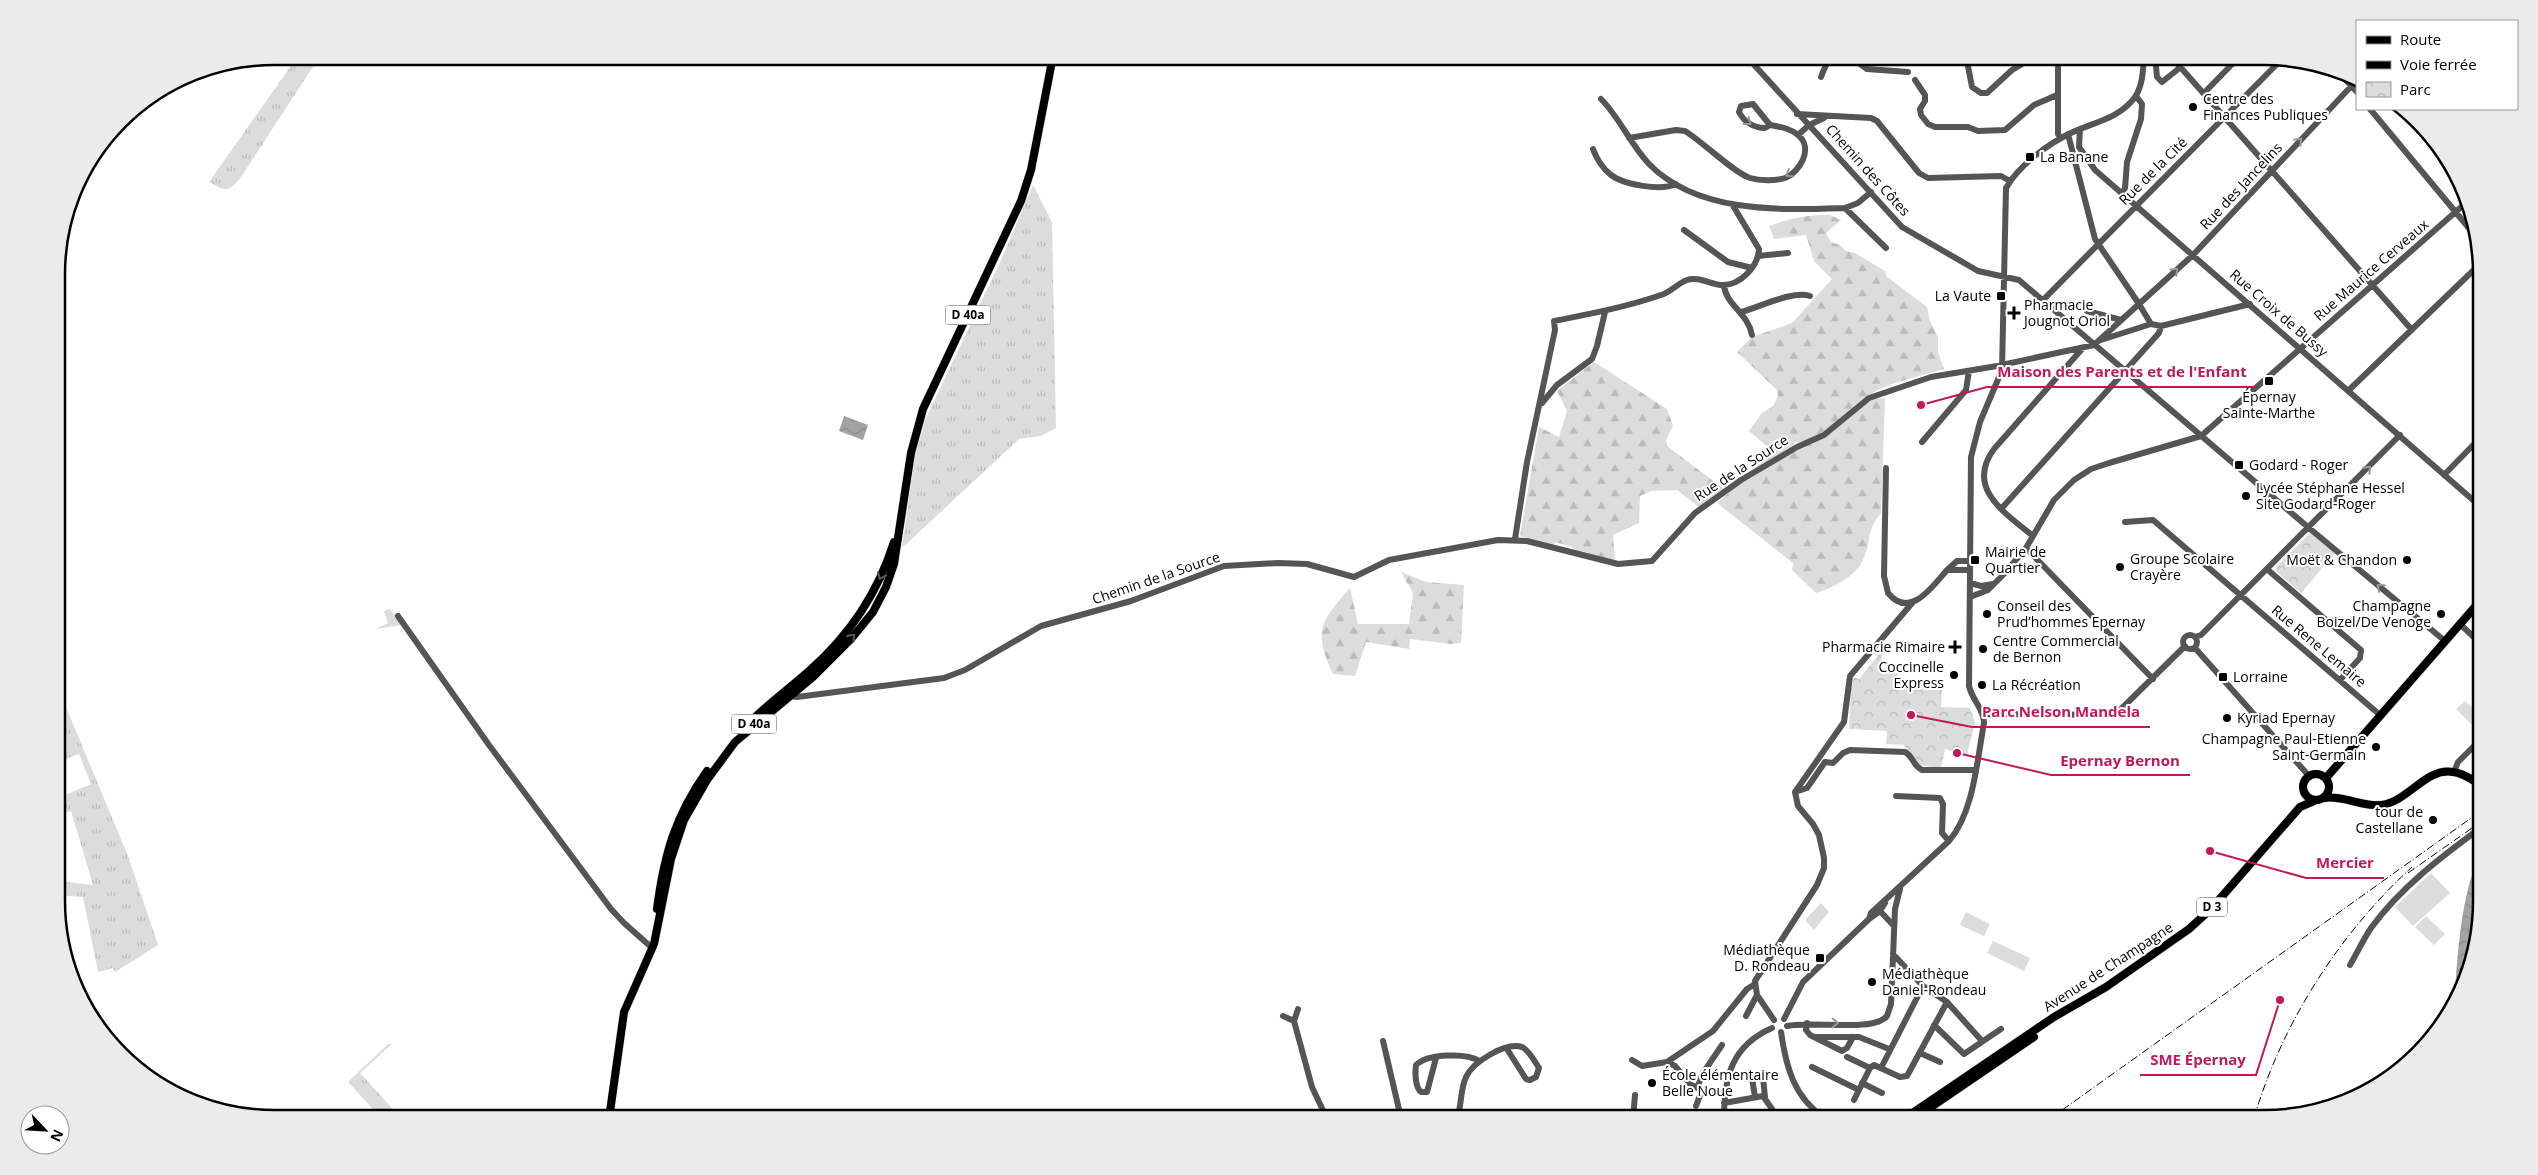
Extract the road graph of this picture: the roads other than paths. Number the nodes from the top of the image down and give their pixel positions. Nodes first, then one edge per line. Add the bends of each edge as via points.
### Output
1 (1051, 65) edge
2 (1754, 65) edge
3 (1825, 65) edge
4 (1861, 65) edge
5 (1968, 65) edge
6 (2021, 65) edge
7 (2058, 65) edge
8 (2144, 65) edge
9 (2156, 65) edge
10 (2231, 65) edge
11 (2275, 65) edge
12 (2180, 66) joint
13 (1908, 72) dead end
14 (1821, 77) dead end
15 (1915, 80) dead end
16 (2352, 86) joint
17 (2356, 91) edge
18 (2204, 93) junction
19 (2058, 95) junction
20 (2136, 96) junction
21 (1601, 99) dead end
22 (2371, 110) edge
23 (1797, 114) junction
24 (1812, 114) junction
25 (1832, 115) junction
26 (2224, 116) junction
27 (1824, 118) junction
28 (1808, 124) junction
29 (1770, 125) junction
30 (2080, 129) junction
31 (2068, 134) junction
32 (1798, 135) junction
33 (1819, 135) junction
34 (1630, 138) junction
35 (2061, 138) junction
36 (1593, 149) dead end
37 (2272, 170) junction
38 (2010, 181) junction
39 (1676, 184) junction
40 (1871, 192) junction
41 (2122, 194) junction
42 (1732, 204) junction
43 (2136, 206) junction
44 (2462, 207) edge
45 (1845, 208) junction
46 (2455, 213) junction
47 (2468, 227) edge
48 (1684, 230) dead end
49 (2098, 244) junction
50 (1886, 248) dead end
51 (1788, 253) dead end
52 (2193, 255) junction
53 (1758, 256) junction
54 (1752, 268) junction
55 (2473, 271) edge
56 (2003, 277) junction
57 (1724, 285) junction
58 (2373, 286) junction
59 (1810, 296) dead end
60 (2043, 300) junction
61 (2139, 304) junction
62 (2250, 304) junction
63 (2087, 311) dead end
64 (1604, 312) junction
65 (1741, 312) junction
66 (2122, 320) junction
67 (2152, 324) junction
68 (2161, 326) junction
69 (2412, 330) junction
70 (1752, 335) dead end
71 (2100, 340) junction
72 (2094, 345) junction
73 (2301, 348) junction
74 (2082, 349) junction
75 (2002, 365) junction
76 (2124, 370) junction
77 (1969, 371) junction
78 (2349, 390) junction
79 (1540, 406) junction
80 (2400, 435) junction
81 (2201, 436) junction
82 (1922, 442) dead end
83 (2473, 445) edge
84 (1886, 468) dead end
85 (2444, 475) junction
86 (2473, 500) edge
87 (2001, 509) junction
88 (2125, 522) dead end
89 (2309, 528) junction
90 (2033, 536) junction
91 (1515, 540) junction
92 (2026, 548) junction
93 (1970, 560) junction
94 (1947, 570) junction
95 (1970, 570) junction
96 (2268, 570) junction
97 (1350, 577) joint
98 (1970, 582) junction
99 (1993, 584) junction
100 (1970, 597) junction
101 (2241, 597) junction
102 (1914, 602) junction
103 (2473, 609) edge
104 (398, 616) dead end
105 (2460, 624) junction
106 (2473, 636) edge
107 (2195, 637) junction
108 (2445, 641) junction
109 (2185, 646) junction
110 (2195, 648) junction
111 (2153, 679) junction
112 (2340, 680) junction
113 (788, 694) junction
114 (1984, 714) junction
115 (2380, 715) junction
116 (2473, 747) edge
117 (1974, 770) junction
118 (2454, 772) junction
119 (2309, 776) junction
120 (2326, 778) junction
121 (2473, 781) edge
122 (2330, 787) junction
123 (1795, 792) junction
124 (2303, 792) junction
125 (1896, 796) dead end
126 (2337, 797) junction
127 (2324, 798) junction
128 (2314, 801) junction
129 (2300, 807) junction
130 (2473, 833) edge
131 (1949, 841) junction
132 (1900, 888) junction
133 (1885, 902) junction
134 (1895, 908) junction
135 (1878, 909) junction
136 (1894, 926) junction
137 (650, 946) junction
138 (1893, 954) junction
139 (646, 962) junction
140 (2350, 965) dead end
141 (1755, 984) junction
142 (1923, 986) junction
143 (2106, 987) junction
144 (1757, 995) junction
145 (1947, 1002) junction
146 (1298, 1009) dead end
147 (1283, 1016) dead end
148 (1746, 1016) dead end
149 (1784, 1019) junction
150 (1774, 1020) junction
151 (1294, 1021) junction
152 (1807, 1023) junction
153 (1934, 1025) junction
154 (1787, 1026) junction
155 (1772, 1028) junction
156 (2001, 1029) dead end
157 (1781, 1032) junction
158 (1814, 1037) junction
159 (1853, 1037) junction
160 (1383, 1041) dead end
161 (1982, 1041) junction
162 (1722, 1046) dead end
163 (1507, 1049) junction
164 (1889, 1049) junction
165 (1920, 1053) junction
166 (1847, 1057) dead end
167 (1436, 1058) junction
168 (1632, 1060) dead end
169 (1480, 1061) junction
170 (1667, 1062) junction
171 (1940, 1062) dead end
172 (1812, 1067) dead end
173 (1870, 1068) junction
174 (1881, 1068) junction
175 (1861, 1086) junction
176 (1700, 1089) junction
177 (1724, 1093) junction
178 (1882, 1093) dead end
179 (1635, 1095) dead end
180 (1755, 1097) junction
181 (1765, 1097) junction
182 (1854, 1100) dead end
183 (1724, 1103) junction
184 (1696, 1106) dead end
185 (610, 1110) edge
186 (1323, 1110) edge
187 (1399, 1110) edge
188 (1459, 1110) edge
189 (1634, 1110) edge
190 (1724, 1110) edge
191 (1772, 1110) edge
192 (1815, 1110) edge
193 (1917, 1110) edge
194 (1927, 1110) edge

1 - 113 main road, D 40a via 1027,186 1009,232 923,409 911,453 892,570 873,612 851,639
2 - 23 street, Chemin des Côtes
3 - 14 street
4 - 13 street via 1867,69
5 - 6 street via 1972,87 1981,93 1987,93
7 - 19 street
8 - 20 street
9 - 12 street via 2157,77 2162,82
10 - 18 street
11 - 26 street, Rue de la Cité
12 - 18 street
15 - 19 street via 1925,95 1921,115 1928,124 1935,126 2006,130 2034,105
16 - 17 street
37 -> 16 street, Rue des Jancelins
18 - 26 street
19 - 35 street via 2058,134
20 - 30 street via 2114,117
20 - 41 street via 2142,104 2141,119 2127,162
21 - 34 street
22 - 46 street
23 - 24 street
23 - 28 street, Chemin des Côtes
24 - 25 street
24 - 28 street
25 - 27 street
25 - 38 street via 1866,117 1877,122 1924,176 2001,176
26 - 37 street
26 - 43 street, Rue de la Cité
27 - 28 street
27 - 33 street via 1818,128
28 - 32 street
28 - 33 street, Chemin des Côtes
29 -> 29 street via 1753,104 1742,106 1741,116 1754,126 1765,128
29 - 32 street via 1790,129
30 - 31 street
30 - 41 street, Rue Croix de Bussy via 2078,143 2082,152 2095,170
31 - 35 street
31 - 49 street
32 -> 34 street via 1805,146 1803,160 1791,175 1769,180 1750,178 1685,131
33 - 40 street, Chemin des Côtes
34 - 39 street via 1650,164
35 - 38 street
36 - 39 street via 1614,177 1656,188
37 - 52 street, Rue des Jancelins
37 - 58 street
38 - 56 street via 2004,196
39 - 42 street
40 - 45 street via 1858,203
40 - 56 street, Chemin des Côtes via 1902,227 1978,271
41 - 43 street, Rue Croix de Bussy
42 - 45 street
42 - 53 street via 1757,242
43 - 49 street, Rue de la Cité
43 - 52 street, Rue Croix de Bussy
44 - 46 street, Rue Maurice Cerveaux
45 - 50 street
46 - 47 street
46 - 58 street, Rue Maurice Cerveaux
48 - 54 street via 1728,262
49 - 60 street, Rue de la Cité
49 - 61 street
51 - 53 street
61 -> 52 street, Rue des Jancelins
52 - 62 street, Rue Croix de Bussy
53 - 54 street
54 - 57 street via 1740,279
55 - 69 street
56 - 60 street, Chemin des Côtes via 2019,280
56 - 75 street
57 - 64 street via 1687,280 1663,295
57 - 65 street via 1726,296
58 - 69 street
58 - 73 street, Rue Maurice Cerveaux
59 - 65 street via 1784,298
60 - 72 street, Chemin des Côtes
61 - 66 street, Rue des Jancelins
61 - 67 street
62 - 68 street
62 - 73 street, Rue Croix de Bussy
63 - 66 street
64 - 79 street via 1592,360 1558,386
64 - 79 street via 1554,321
65 - 70 street
66 - 71 street, Rue des Jancelins
67 - 68 street
67 - 71 street
68 - 76 street via 2159,333
69 - 78 street
71 - 72 street, Rue des Jancelins
72 - 74 street, Rue de la Source
72 - 76 street, Chemin des Côtes
73 - 78 street, Rue Croix de Bussy
73 - 81 street, Rue Maurice Cerveaux
74 - 75 street, Rue de la Source
74 - 87 street via 1987,458 1984,484
75 - 77 street, Rue de la Source
75 - 93 street via 2001,375 1980,422 1971,457
76 - 81 street, Chemin des Côtes
76 - 87 street
77 - 82 street via 1966,390
77 - 91 street, Rue de la Source via 1931,377 1869,398 1824,436 1797,447 1749,475 1694,514 1652,561 1618,564
78 - 80 street, Rue Croix de Bussy
79 - 91 street
80 - 85 street, Rue Croix de Bussy
89 -> 80 street
81 - 89 street, Chemin des Côtes
81 - 90 street via 2109,463 2081,475 2054,500
83 - 85 street
84 - 102 street via 1885,586 1896,600
85 - 86 street, Rue Croix de Bussy
87 - 90 street
88 - 101 street, Rue Rene Lemaire via 2153,520
89 - 96 street
108 -> 89 street, Chemin des Côtes
90 - 92 street
91 - 97 street, Rue de la Source via 1484,542 1398,558
92 - 99 street
92 - 111 street
93 - 94 street via 1957,562
93 - 95 street
94 - 95 street
94 - 102 street
95 - 98 street
96 - 101 street
96 - 112 street via 2361,650 2360,658
97 - 113 street, Chemin de la Source via 1307,564 1224,566 1131,601 1030,630 965,670 944,678 897,686
98 - 99 street via 1981,586
98 - 100 street
99 - 100 street
100 - 114 street via 1969,686 1972,697
101 - 107 street via 2202,635
101 - 112 street, Rue Rene Lemaire
102 - 123 street via 1850,676 1844,722
103 - 105 main road
104 - 137 street via 610,908
105 - 106 street
105 - 108 main road
107 - 109 street via 2187,636 2183,642
107 - 110 street
108 - 115 main road
109 - 110 street
109 - 111 street
110 - 119 street
111 - 114 street via 2115,715
112 - 115 street, Rue Rene Lemaire
113 - 137 main road, D 40a via 734,738 685,806 666,855
113 - 139 main road, D 40a via 735,742 693,803 674,846 658,931
114 - 117 street
115 - 120 main road
116 - 118 street via 2458,762
117 - 123 street via 1922,770 1905,752 1850,750 1834,763 1824,762 1807,788
117 - 131 street via 1967,808 1959,828
118 - 121 main road
118 - 126 main road via 2431,776 2405,796 2387,804 2365,805
119 - 120 main road via 2318,774
119 - 124 main road
120 - 122 main road
122 - 126 main road
122 - 127 main road
123 - 141 street via 1798,806 1819,835 1824,868 1817,885
124 - 128 main road
124 - 129 main road
125 - 131 street via 1940,798 1943,804 1942,833
126 - 127 main road
127 - 128 main road
128 - 129 main road, Avenue de Champagne / D 3
129 - 143 main road, Avenue de Champagne / D 3 via 2201,919
130 - 140 street via 2436,860 2396,900 2371,928
131 - 132 street
132 - 133 street
132 - 134 street
133 - 134 street
133 - 135 street
134 - 136 street
135 - 136 street
135 - 149 street via 1803,982
136 - 138 street
137 - 139 main road, D 40a
138 - 142 street
152 -> 138 street via 1865,1024 1885,1019 1890,1008
139 - 185 main road, D 40a via 623,1018
141 - 144 street
141 - 170 street via 1713,1031
142 - 145 street
142 - 164 street
143 - 193 main road, Avenue de Champagne / D 3
143 - 194 main road, D 3
144 - 148 street
144 - 150 street
145 - 153 street
145 - 161 street
146 - 151 street
147 - 151 street
149 - 150 street via 1778,1017
149 - 154 street
150 - 155 street
151 - 186 street via 1312,1087
152 - 154 street
152 - 158 street via 1806,1030
153 - 161 street via 1964,1054
153 - 165 street
154 - 157 street
155 - 157 street
155 - 177 street via 1740,1052 1728,1074
156 - 161 street
157 - 192 street via 1786,1064 1796,1088
158 - 159 street
158 - 159 street via 1842,1051 1848,1048
159 - 164 street via 1861,1037
160 - 187 street
162 - 176 street via 1703,1073
163 - 163 street via 1521,1047 1528,1051 1539,1068 1534,1080 1526,1079
163 - 169 street
164 - 174 street
165 - 171 street
165 - 174 street via 1907,1076 1900,1077
166 - 173 street
167 - 167 street via 1416,1065 1421,1092 1430,1088
167 - 169 street via 1458,1055
168 - 170 street via 1642,1066
169 - 188 street via 1465,1080
170 - 176 street via 1675,1066 1688,1083
172 - 175 street
173 - 174 street via 1873,1065
173 - 175 street
175 - 178 street
175 - 182 street
176 - 177 street via 1714,1094
176 - 184 street
177 - 183 street
179 - 189 street
180 - 181 street
180 - 181 street via 1752,1078 1760,1076
180 - 183 street
181 - 191 street
183 - 190 street

